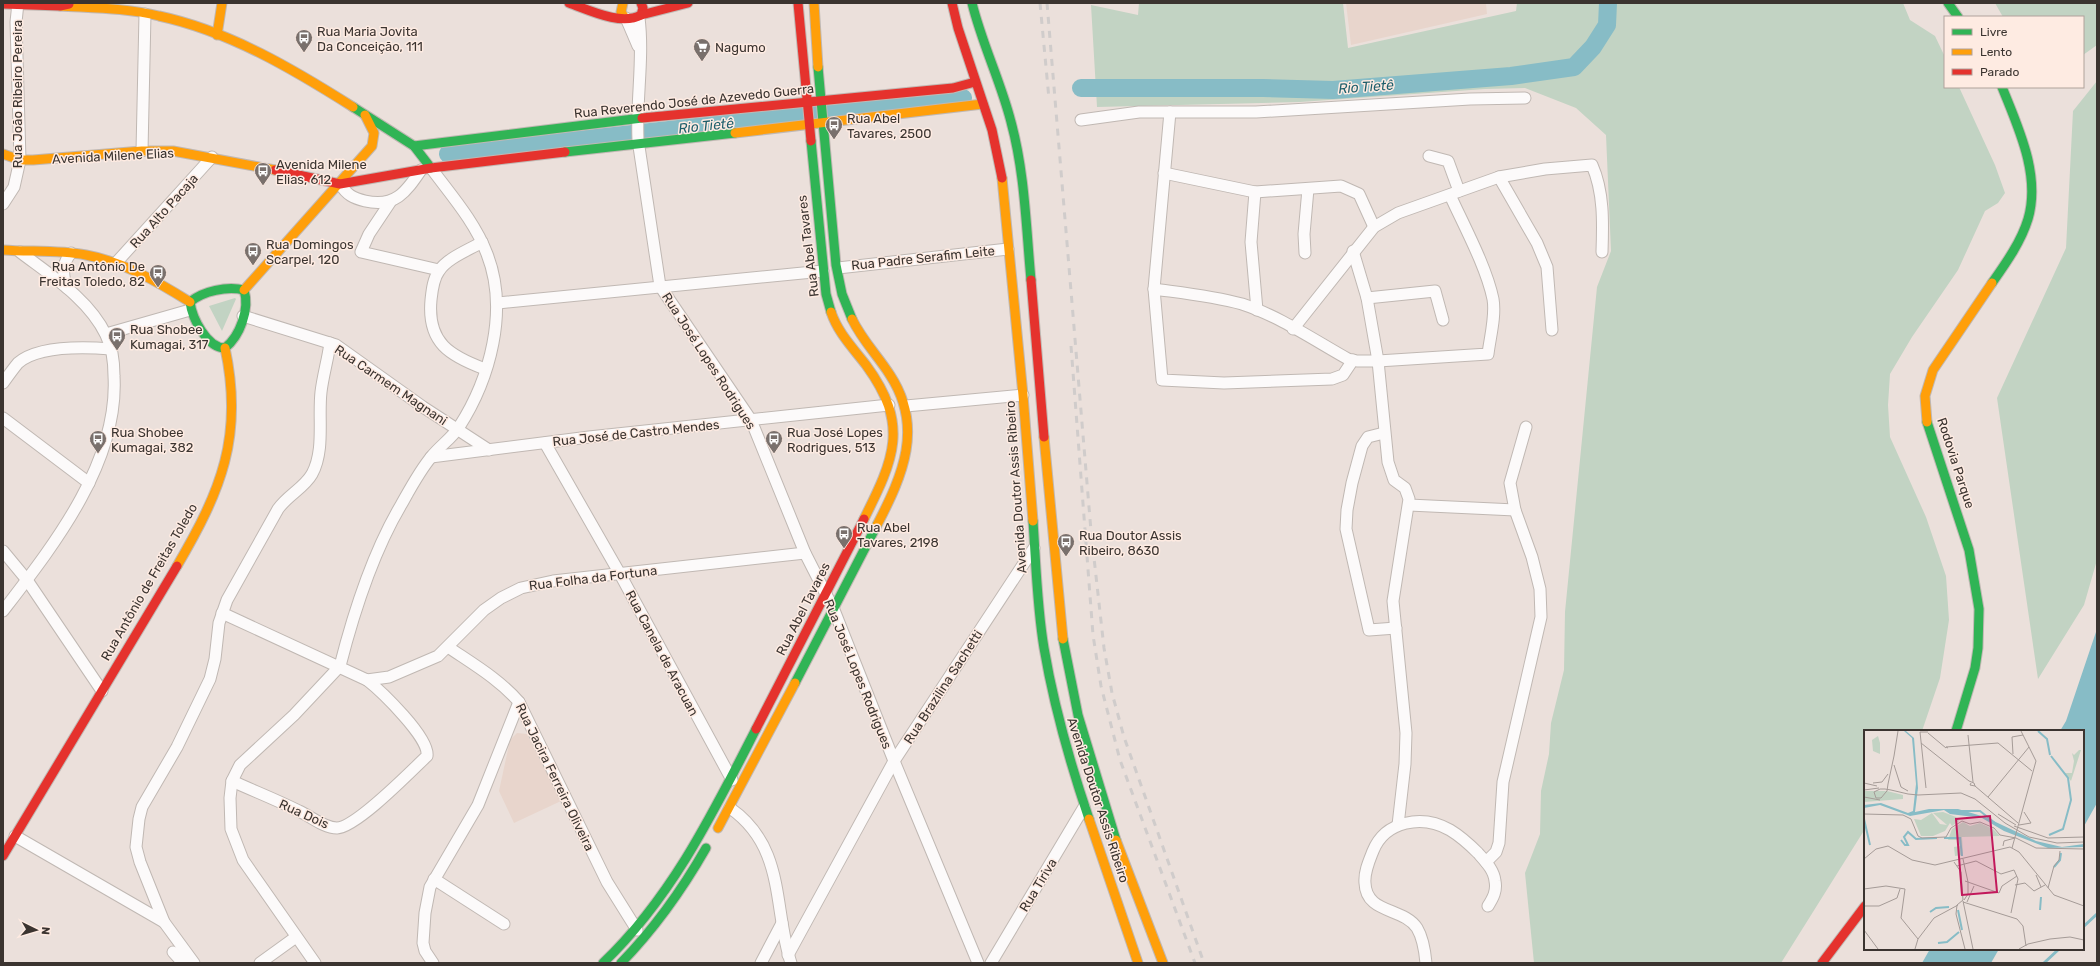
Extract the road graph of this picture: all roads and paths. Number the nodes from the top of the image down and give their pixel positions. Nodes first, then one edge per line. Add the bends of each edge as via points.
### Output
1 (78, 3) edge
2 (222, 3) edge
3 (569, 3) edge
4 (623, 3) edge
5 (641, 3) edge
6 (664, 3) edge
7 (688, 3) edge
8 (798, 3) edge
9 (814, 3) edge
10 (952, 3) edge
11 (972, 3) edge
12 (1948, 3) edge
13 (3, 4) edge
14 (18, 4) edge
15 (678, 5) junction
16 (60, 6) junction
17 (145, 14) junction
18 (640, 16) junction
19 (1957, 16) edge
20 (626, 18) junction
21 (217, 35) junction
22 (641, 52) junction
23 (976, 82) junction
24 (2002, 88) edge
25 (1525, 98) dead end
26 (994, 100) junction
27 (822, 102) junction
28 (808, 104) junction
29 (1170, 112) junction
30 (364, 114) junction
31 (637, 120) junction
32 (1081, 120) dead end
33 (823, 121) junction
34 (809, 122) junction
35 (638, 142) junction
36 (414, 146) junction
37 (142, 151) junction
38 (3, 154) edge
39 (1428, 156) dead end
40 (212, 157) junction
41 (20, 160) junction
42 (426, 169) junction
43 (1164, 173) junction
44 (1499, 177) junction
45 (340, 184) junction
46 (1308, 188) junction
47 (1255, 192) junction
48 (1454, 193) junction
49 (391, 201) junction
50 (3, 204) edge
51 (1374, 227) junction
52 (482, 242) junction
53 (1008, 249) junction
54 (3, 250) edge
55 (1354, 251) junction
56 (20, 252) junction
57 (1602, 252) dead end
58 (71, 253) junction
59 (1305, 254) dead end
60 (114, 264) junction
61 (838, 268) junction
62 (439, 270) junction
63 (822, 271) junction
64 (660, 286) junction
65 (67, 288) junction
66 (1154, 289) junction
67 (244, 290) junction
68 (1367, 298) junction
69 (498, 302) junction
70 (190, 306) junction
71 (1257, 310) junction
72 (243, 316) junction
73 (1443, 320) dead end
74 (1293, 329) junction
75 (1552, 330) dead end
76 (106, 334) junction
77 (330, 343) junction
78 (225, 348) junction
79 (111, 349) junction
80 (1353, 360) junction
81 (1378, 361) junction
82 (486, 369) junction
83 (3, 383) edge
84 (1022, 395) junction
85 (889, 405) junction
86 (906, 406) junction
87 (3, 418) edge
88 (751, 420) junction
89 (1526, 426) dead end
90 (457, 430) junction
91 (1384, 433) junction
92 (545, 443) junction
93 (489, 450) junction
94 (431, 457) junction
95 (88, 483) junction
96 (1409, 505) junction
97 (1515, 510) junction
98 (1034, 548) junction
99 (3, 550) edge
100 (805, 553) junction
101 (620, 574) junction
102 (27, 580) junction
103 (826, 593) junction
104 (834, 610) junction
105 (3, 611) edge
106 (222, 613) junction
107 (1396, 628) junction
108 (448, 647) junction
109 (340, 666) junction
110 (368, 680) junction
111 (102, 691) junction
112 (519, 702) junction
113 (1956, 730) edge
114 (894, 761) junction
115 (732, 780) junction
116 (232, 781) junction
117 (1084, 806) junction
118 (730, 808) junction
119 (1398, 825) junction
120 (15, 836) junction
121 (3, 856) edge
122 (1486, 862) junction
123 (434, 879) junction
124 (1488, 906) dead end
125 (1864, 907) edge
126 (164, 922) junction
127 (782, 923) junction
128 (504, 924) dead end
129 (637, 930) junction
130 (296, 937) junction
131 (173, 952) dead end
132 (790, 959) edge
133 (182, 963) edge
134 (194, 963) edge
135 (260, 963) edge
136 (315, 963) edge
137 (433, 963) edge
138 (603, 963) edge
139 (621, 963) edge
140 (761, 963) edge
141 (978, 963) edge
142 (991, 963) edge
143 (1138, 963) edge
144 (1163, 963) edge
145 (1426, 963) edge
146 (1822, 963) edge

1 - 16 street
2 - 21 street
3 - 20 street via 593,12
4 - 20 street via 621,12
5 - 18 street via 643,8
6 - 15 street
7 - 15 street
8 - 28 street, Rua Abel Tavares
9 - 27 street, Rua Abel Tavares
10 - 23 street, Avenida Doutor Assis Ribeiro
11 - 26 street
12 - 19 street
13 - 14 street
14 - 16 street
14 - 41 street, Rua João Ribeiro Pereira via 16,22
15 - 18 street
16 - 17 street
17 - 21 street via 171,18
17 - 37 street
18 - 20 street via 631,20
18 - 22 street, Rua José Lopes Rodrigues
20 - 22 street, Rua José Lopes Rodrigues
21 - 30 street via 261,52
22 - 31 street, Rua José Lopes Rodrigues
23 - 26 street, Avenida Doutor Assis Ribeiro
23 - 27 street, Rua Reverendo José de Azevedo Guerra via 952,88
24 - 113 street, Rodovia Parque via 2022,140 2030,176 2031,204 2028,216 2012,252 1942,356 1929,380 1925,396 1928,428 1959,514 1977,584 1978,646 1975,668
25 - 29 street via 1256,112
26 - 33 street
26 - 53 street, Avenida Doutor Assis Ribeiro
26 - 144 street, Avenida Doutor Assis Ribeiro via 1014,128 1022,187 1061,629 1076,711 1096,783
27 - 28 street, Rua Reverendo José de Azevedo Guerra
27 - 33 street, Rua Abel Tavares
28 - 31 street, Rua Reverendo José de Azevedo Guerra
28 - 34 street, Rua Abel Tavares
29 - 32 street via 1139,112
29 - 43 street
30 - 36 street
30 - 45 street via 374,130 375,139
31 - 35 street, Rua José Lopes Rodrigues
31 - 36 street, Rua Reverendo José de Azevedo Guerra
33 - 34 street
33 - 61 street, Rua Abel Tavares
34 - 35 street
34 - 63 street, Rua Abel Tavares
35 - 42 street
35 - 64 street, Rua José Lopes Rodrigues
36 - 42 street
37 - 40 street, Avenida Milene Elias via 172,151
37 - 41 street, Avenida Milene Elias
38 - 41 street, Avenida Milene Elias
39 - 48 street via 1448,161
40 - 45 street, Avenida Milene Elias
40 - 60 street, Rua Alto Pacaja
41 - 50 street, Rua João Ribeiro Pereira via 14,187
42 - 45 street, Avenida Milene Elias
42 - 49 street via 408,189
42 - 52 street via 469,220
43 - 47 street
43 - 66 street
44 - 48 street
44 - 57 street via 1545,169 1592,165 1601,199
44 - 75 street via 1537,243 1547,267
45 - 49 street via 353,198 377,202
45 - 67 street
46 - 47 street
46 - 51 street via 1341,186 1359,194
46 - 59 street
47 - 71 street via 1251,242
48 - 51 street via 1398,213
48 - 81 street via 1493,300 1488,354
49 - 62 street via 361,252
51 - 55 street
52 - 62 street
52 - 69 street via 494,276
53 - 61 street, Rua Padre Serafim Leite
53 - 84 street, Avenida Doutor Assis Ribeiro
54 - 56 street
55 - 68 street
55 - 74 street
56 - 58 street
56 - 65 street
58 - 60 street
58 - 65 street via 63,266 63,278
60 - 70 street via 158,282
61 - 86 street, Rua Abel Tavares via 843,296 854,323 885,367
62 - 82 street via 434,280 430,308 436,336 453,355
63 - 64 street
63 - 85 street, Rua Abel Tavares via 827,299 837,328 876,378
64 - 69 street
64 - 88 street, Rua José Lopes Rodrigues
65 - 76 street via 86,307
66 - 71 street via 1196,294
66 - 80 street via 1162,380 1224,383 1332,379 1343,375
67 - 70 street via 233,288 197,296
67 - 72 street via 247,299
68 - 73 street via 1435,291
68 - 81 street
69 - 82 street
70 - 76 street
70 - 78 street via 213,344
71 - 74 street
72 - 77 street, Rua Carmem Magnani
72 - 78 street via 232,342
74 - 80 street
76 - 79 street
77 - 90 street, Rua Carmem Magnani
77 - 106 street via 321,392 316,466 306,482 278,509 230,593
78 - 111 street, Rua Antônio de Freitas Toledo via 233,392 233,423 217,484 193,535
79 - 83 street via 48,350 18,363
79 - 95 street via 115,390 113,409 100,455
80 - 81 street
81 - 91 street
82 - 90 street via 471,407
84 - 86 street
84 - 98 street, Avenida Doutor Assis Ribeiro
85 - 88 street, Rua José de Castro Mendes
85 - 103 street, Rua Abel Tavares via 895,431 895,445 888,471
86 - 104 street, Rua Abel Tavares via 908,444 900,478
87 - 95 street
88 - 92 street, Rua José de Castro Mendes
88 - 100 street, Rua José Lopes Rodrigues
89 - 97 street via 1510,482
90 - 93 street, Rua Carmem Magnani
90 - 94 street
91 - 96 street via 1390,470 1394,480 1407,492
91 - 107 street via 1368,436 1362,446 1352,483 1346,529 1369,630
92 - 93 street, Rua José de Castro Mendes
92 - 101 street, Rua Canela de Aracuan
93 - 94 street, Rua José de Castro Mendes
94 - 109 street via 383,538 351,622
95 - 102 street via 75,510
96 - 97 street
96 - 107 street via 1393,601
97 - 122 street via 1537,576 1541,596 1541,617 1503,782 1500,843 1496,852
98 - 114 street, Rua Brazilina Sachetti
98 - 117 street, Avenida Doutor Assis Ribeiro via 1044,647 1055,705
99 - 102 street
100 - 101 street, Rua Folha da Fortuna
100 - 103 street, Rua José Lopes Rodrigues
101 - 108 street, Rua Folha da Fortuna via 553,581 521,588 484,610
101 - 115 street, Rua Canela de Aracuan
102 - 105 street
102 - 111 street
103 - 104 street, Rua José Lopes Rodrigues
103 - 115 street, Rua Abel Tavares
104 - 114 street, Rua José Lopes Rodrigues
104 - 118 street, Rua Abel Tavares
106 - 109 street
106 - 126 street via 210,679 177,747 142,807 139,819 136,847
107 - 119 street via 1406,734
108 - 110 street, Rua Folha da Fortuna via 438,656 418,666 388,677
108 - 112 street, Rua Jacira Ferreira Oliveira via 500,683
109 - 110 street
109 - 116 street via 294,715 246,758 234,773
110 - 116 street, Rua Dois via 385,694 407,721 425,745 427,756 388,793 347,825 340,828 326,826 298,810
111 - 120 street, Rua Antônio de Freitas Toledo
112 - 123 street via 478,805
112 - 129 street, Rua Jacira Ferreira Oliveira via 607,882
114 - 132 street, Rua Brazilina Sachetti
114 - 141 street, Rua José Lopes Rodrigues
115 - 129 street, Rua Abel Tavares via 680,871
116 - 130 street via 229,814 236,846
117 - 142 street, Rua Tiriva
117 - 143 street, Avenida Doutor Assis Ribeiro
118 - 127 street via 747,824 767,855 776,878
118 - 139 street, Rua Abel Tavares via 660,922
119 - 122 street via 1417,822 1443,827 1469,844
119 - 145 street via 1383,834 1376,843 1366,872 1365,889 1370,900 1376,905 1405,918 1417,928
120 - 121 street, Rua Antônio de Freitas Toledo
120 - 126 street
122 - 124 street via 1495,879 1495,895
123 - 128 street
123 - 137 street via 427,897 422,931 425,951
125 - 146 street
126 - 134 street
127 - 132 street
127 - 140 street
129 - 138 street, Rua Abel Tavares
130 - 135 street
130 - 136 street
131 - 133 street

